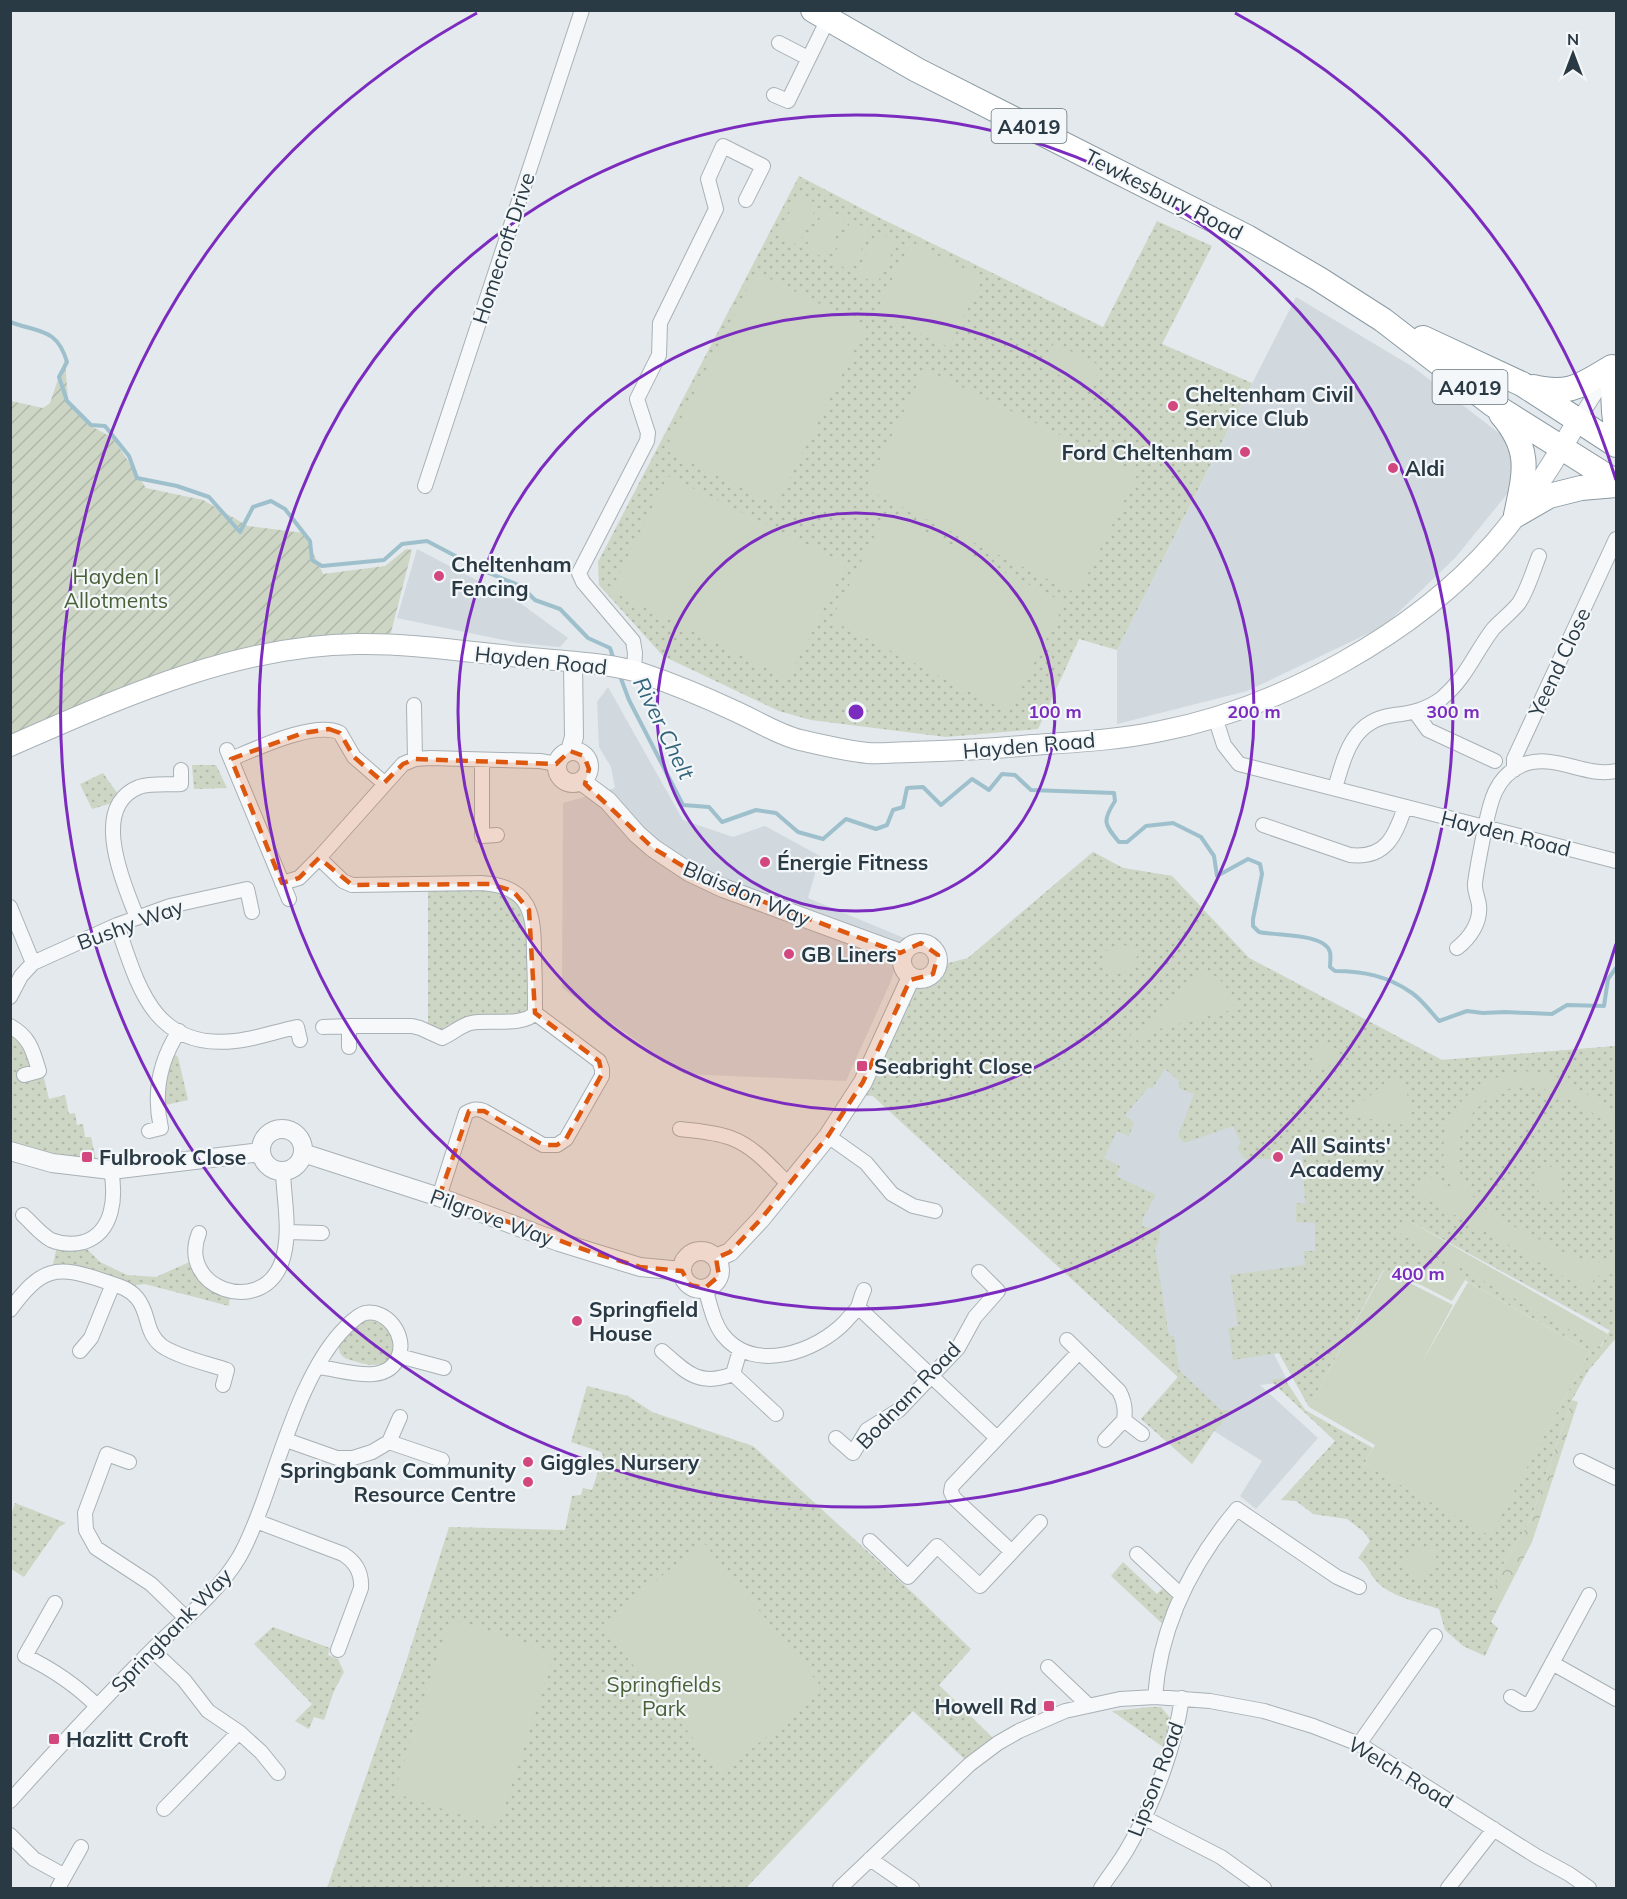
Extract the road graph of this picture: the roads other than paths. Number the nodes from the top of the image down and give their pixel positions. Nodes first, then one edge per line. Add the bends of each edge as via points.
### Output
1 (582, 10) edge
2 (820, 15) edge
3 (778, 43) dead end
4 (808, 58) junction
5 (774, 95) dead end
6 (746, 200) dead end
7 (1383, 320) junction
8 (1450, 351) junction
9 (1615, 363) edge
10 (1521, 384) junction
11 (1492, 404) junction
12 (1578, 420) junction
13 (1617, 428) edge
14 (1617, 445) edge
15 (1561, 449) junction
16 (1617, 464) edge
17 (1617, 484) edge
18 (425, 486) dead end
19 (1516, 515) junction
20 (1617, 539) edge
21 (1539, 556) dead end
22 (1612, 556) edge
23 (573, 663) junction
24 (623, 669) junction
25 (414, 705) dead end
26 (1415, 712) junction
27 (1215, 717) junction
28 (10, 746) edge
29 (563, 758) junction
30 (415, 759) junction
31 (482, 760) junction
32 (1495, 760) dead end
33 (181, 770) dead end
34 (1514, 770) junction
35 (1617, 771) edge
36 (581, 781) junction
37 (384, 783) junction
38 (1335, 788) junction
39 (1404, 807) junction
40 (1263, 825) dead end
41 (1486, 827) junction
42 (497, 835) dead end
43 (319, 858) junction
44 (1617, 861) edge
45 (282, 883) junction
46 (289, 899) dead end
47 (10, 907) edge
48 (252, 912) dead end
49 (136, 918) junction
50 (117, 925) junction
51 (1457, 948) dead end
52 (903, 954) junction
53 (33, 963) junction
54 (911, 977) junction
55 (10, 997) edge
56 (535, 1013) junction
57 (10, 1026) edge
58 (349, 1026) junction
59 (323, 1027) dead end
60 (179, 1031) junction
61 (300, 1040) dead end
62 (349, 1047) dead end
63 (24, 1075) dead end
64 (680, 1129) dead end
65 (149, 1131) dead end
66 (828, 1136) junction
67 (10, 1151) edge
68 (261, 1152) junction
69 (303, 1154) junction
70 (111, 1170) junction
71 (283, 1172) junction
72 (790, 1186) junction
73 (439, 1197) junction
74 (936, 1211) dead end
75 (22, 1214) dead end
76 (287, 1232) junction
77 (200, 1233) dead end
78 (322, 1233) dead end
79 (716, 1258) junction
80 (682, 1271) junction
81 (979, 1272) dead end
82 (113, 1284) junction
83 (705, 1288) junction
84 (864, 1290) dead end
85 (16, 1292) edge
86 (858, 1307) junction
87 (10, 1310) edge
88 (1067, 1340) dead end
89 (740, 1350) junction
90 (80, 1351) dead end
91 (662, 1351) dead end
92 (1079, 1352) junction
93 (399, 1356) junction
94 (318, 1367) junction
95 (444, 1368) dead end
96 (733, 1374) junction
97 (930, 1375) junction
98 (223, 1385) dead end
99 (776, 1414) dead end
100 (400, 1417) dead end
101 (1124, 1420) junction
102 (1142, 1434) dead end
103 (836, 1438) dead end
104 (996, 1438) junction
105 (286, 1440) junction
106 (1105, 1440) dead end
107 (389, 1442) junction
108 (442, 1460) dead end
109 (1581, 1461) dead end
110 (129, 1462) dead end
111 (1617, 1478) edge
112 (256, 1521) junction
113 (1040, 1522) dead end
114 (870, 1541) dead end
115 (1012, 1552) junction
116 (1137, 1554) dead end
117 (1359, 1587) dead end
118 (1181, 1595) junction
119 (1589, 1595) dead end
120 (55, 1603) dead end
121 (186, 1618) junction
122 (1435, 1636) dead end
123 (152, 1650) junction
124 (338, 1650) dead end
125 (1552, 1664) junction
126 (1048, 1667) dead end
127 (1155, 1697) junction
128 (1511, 1697) dead end
129 (1182, 1698) junction
130 (1617, 1699) edge
131 (1088, 1705) junction
132 (97, 1706) junction
133 (239, 1732) junction
134 (1359, 1744) junction
135 (278, 1773) dead end
136 (10, 1801) edge
137 (164, 1809) dead end
138 (1143, 1817) junction
139 (1494, 1829) junction
140 (10, 1835) edge
141 (81, 1847) dead end
142 (870, 1859) junction
143 (65, 1876) junction
144 (58, 1888) edge
145 (840, 1888) edge
146 (912, 1888) edge
147 (1101, 1888) edge
148 (1264, 1888) edge
149 (1448, 1888) edge
150 (1589, 1888) edge

1 - 18 street, Homecroft Drive
2 - 4 street
2 - 7 highway, Tewkesbury Road / A4019 via 917,69 1247,237
3 - 4 street
4 - 5 street via 788,101
6 - 24 street via 763,166 723,146 708,179 716,209 660,323 659,355 637,399 647,441 579,573 633,641 635,653
7 - 8 highway, Tewkesbury Road / A4019
7 - 11 highway, Tewkesbury Road / A4019
8 - 10 highway, Tewkesbury Road / A4019
8 - 15 highway via 1459,364 1555,424
9 - 10 highway via 1566,391
9 - 12 street
9 - 13 highway
10 - 12 highway, Tewkesbury Road / A4019
11 - 15 highway, Tewkesbury Road / A4019
11 - 19 highway via 1514,429 1522,452 1525,470
12 - 14 highway, Tewkesbury Road / A4019
12 - 15 main road, Hayden Road
12 - 16 highway via 1583,441
15 - 17 highway, Tewkesbury Road / A4019
15 - 19 main road, Hayden Road
17 - 19 highway via 1549,496
19 - 27 main road, Hayden Road via 1471,566 1387,634 1307,681
20 - 22 street, Yeend Close
21 - 26 street via 1520,601 1494,629 1465,674 1440,699
22 - 34 street, Yeend Close via 1514,759
23 - 24 main road, Hayden Road
23 - 28 main road, Hayden Road via 388,644 292,649 261,654 140,691
23 - 29 street via 574,737
24 - 27 main road, Hayden Road via 698,693 794,739 869,753 969,751 1116,738 1161,732
25 - 30 street
26 - 32 street via 1428,730
26 - 38 street via 1385,717 1360,731 1348,746
27 - 38 street, Hayden Road via 1224,745 1239,764
29 - 31 street
29 - 36 street via 558,773 561,778 574,783
29 - 36 street via 578,752 584,756 588,762 587,775
30 - 31 street
30 - 37 street via 403,764
31 - 42 street via 482,836
33 - 49 street via 181,784 142,786 122,800 114,817 112,836
34 - 35 street via 1550,761 1592,771
34 - 41 street via 1500,782 1492,797
36 - 52 street, Blaisdon Way via 608,801 653,848 689,872
37 - 43 street
37 - 45 street via 354,757 340,733 329,729 229,755
38 - 39 street, Hayden Road
39 - 40 street via 1392,839 1363,855 1350,855
39 - 41 street, Hayden Road
41 - 44 street, Hayden Road
41 - 51 street via 1475,886 1478,915 1472,932
43 - 45 street via 299,878
43 - 56 street via 352,885 481,883 513,891 525,902 532,918
45 - 46 street
47 - 53 street
48 - 49 street, Bushy Way via 247,889 170,906
49 - 50 street, Bushy Way
50 - 53 street, Bushy Way
50 - 60 street via 142,994 158,1016
52 - 54 street via 905,971
52 - 54 street via 921,943 938,955 933,974 926,978
53 - 55 street, Bushy Way
54 - 66 street via 863,1082
56 - 58 street via 525,1020 467,1023 442,1038 412,1026
56 - 73 street via 599,1061 602,1076 566,1139 557,1145 543,1145 484,1111 466,1113
57 - 63 street via 22,1032 31,1044 39,1071
58 - 59 street
58 - 62 street
60 - 61 street via 200,1040 219,1042 297,1027
60 - 65 street via 159,1076 161,1128
64 - 72 street via 740,1142
66 - 72 street
66 - 74 street via 866,1163 897,1197 913,1206
67 - 70 street via 52,1163
68 - 69 street via 269,1134 281,1129 297,1135
68 - 70 street
68 - 71 street via 266,1164
69 - 71 street via 295,1167
69 - 73 street, Pilgrove Way
70 - 75 street via 114,1194 110,1215 107,1223 88,1240 58,1242 42,1234
71 - 76 street
72 - 79 street via 730,1252
73 - 80 street, Pilgrove Way via 594,1253 640,1267
76 - 77 street via 277,1272 264,1285 238,1292 215,1285 203,1274 195,1250
76 - 78 street
79 - 80 street via 704,1251 691,1254 682,1264
79 - 83 street via 719,1276
80 - 83 street via 690,1285
81 - 97 street, Bodnam Road via 1004,1290 975,1317 957,1347
82 - 85 street via 76,1271 60,1271
82 - 90 street via 91,1338
82 - 98 street via 133,1293 150,1332 163,1346 227,1370
83 - 89 street via 717,1326
84 - 86 street
85 - 87 street
86 - 89 street via 825,1339 805,1349 773,1355
86 - 97 street
88 - 92 street
89 - 96 street
91 - 96 street via 695,1378 721,1379
92 - 101 street via 1119,1391 1125,1407
92 - 104 street
93 - 94 street via 393,1365 373,1375
93 - 94 street, Springbank Way via 401,1345 392,1323 366,1313 354,1318 339,1333
93 - 95 street
94 - 105 street, Springbank Way via 311,1375
96 - 99 street
97 - 103 street, Bodnam Road via 899,1410 867,1431 853,1453
97 - 104 street
100 - 107 street
101 - 102 street
101 - 106 street
104 - 115 street via 953,1483 951,1492
105 - 107 street via 345,1459 372,1452
105 - 112 street, Springbank Way
107 - 108 street
109 - 111 street
110 - 121 street via 107,1454 85,1514 88,1537 96,1548 151,1584
112 - 121 street, Springbank Way via 238,1559
112 - 124 street via 343,1554 354,1562 361,1588
113 - 115 street
114 - 115 street via 908,1576 937,1546 980,1586
116 - 118 street
117 - 118 street via 1337,1577 1237,1509 1205,1551
118 - 127 street via 1161,1652
119 - 125 street
120 - 132 street via 25,1656 48,1666
121 - 123 street, Springbank Way
122 - 134 street
123 - 132 street, Springbank Way
123 - 133 street via 184,1680 208,1711
125 - 128 street via 1530,1704
125 - 130 street
126 - 131 street
127 - 129 street, Welch Road
127 - 131 street, Welch Road
129 - 134 street, Welch Road via 1264,1711
129 - 138 street, Lipson Road via 1167,1761
131 - 142 street, Welch Road via 1041,1720 998,1743 970,1764
132 - 136 street, Springbank Way
133 - 135 street
133 - 137 street
134 - 139 street, Welch Road
138 - 147 street, Lipson Road
138 - 148 street via 1221,1857
139 - 149 street
139 - 150 street, Welch Road
140 - 143 street via 34,1859
141 - 143 street
142 - 145 street, Welch Road
142 - 146 street
143 - 144 street

